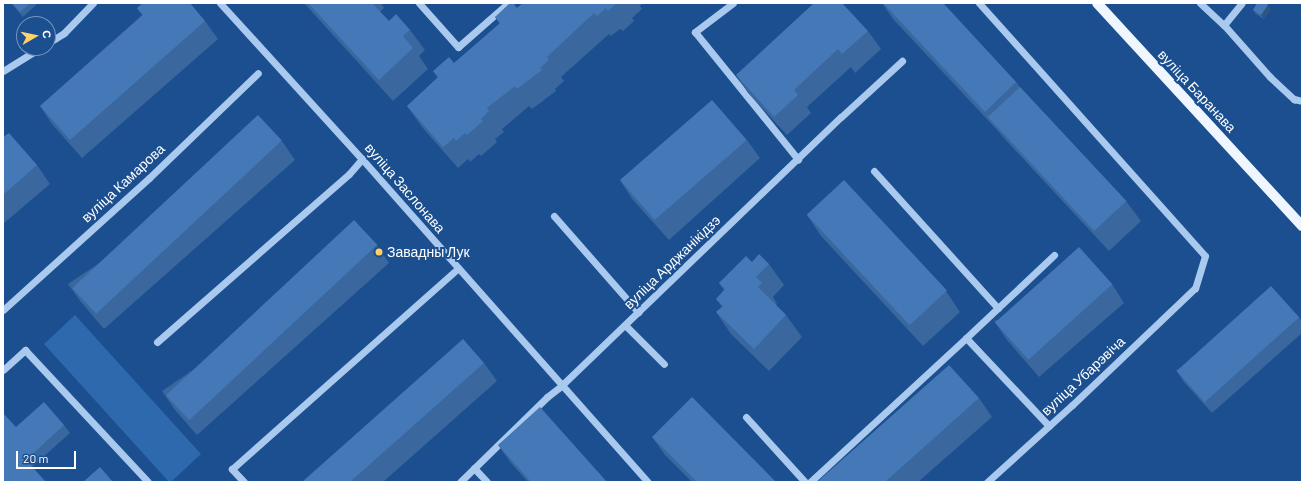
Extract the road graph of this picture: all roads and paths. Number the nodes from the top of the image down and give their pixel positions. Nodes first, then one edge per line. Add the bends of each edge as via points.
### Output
1 (93, 3) edge
2 (220, 3) edge
3 (418, 3) edge
4 (508, 3) edge
5 (732, 3) edge
6 (979, 3) edge
7 (1097, 3) edge
8 (1200, 3) edge
9 (1242, 3) edge
10 (1224, 25) junction
11 (56, 38) edge
12 (27, 56) edge
13 (902, 60) dead end
14 (3, 71) edge
15 (258, 73) dead end
16 (1302, 101) edge
17 (798, 159) junction
18 (362, 160) junction
19 (874, 171) dead end
20 (554, 216) dead end
21 (1302, 226) edge
22 (1054, 255) dead end
23 (458, 268) junction
24 (998, 308) junction
25 (3, 310) edge
26 (638, 312) junction
27 (625, 325) junction
28 (966, 338) junction
29 (157, 342) dead end
30 (664, 364) dead end
31 (3, 370) edge
32 (561, 386) junction
33 (746, 417) dead end
34 (1049, 426) junction
35 (474, 468) junction
36 (148, 482) edge
37 (244, 482) edge
38 (460, 482) edge
39 (487, 482) edge
40 (648, 482) edge
41 (805, 482) edge
42 (810, 482) edge
43 (987, 482) edge

1 - 11 street
2 - 18 street, вуліца Заслонава
3 - 4 street via 458,47
5 - 17 street via 695,32
6 - 34 street, вуліца Убарэвіча via 1205,256 1196,288
7 - 21 main road, вуліца Баранава
8 - 10 street
9 - 10 street
10 - 16 street via 1270,77 1294,99
12 - 14 street
13 - 17 street, вуліца Арджанікідзэ
15 - 25 street, вуліца Камарова via 149,178
17 - 26 street, вуліца Арджанікідзэ
18 - 23 street, вуліца Заслонава
18 - 29 street
19 - 24 street
20 - 26 street
22 - 24 street
23 - 32 street, вуліца Заслонава
23 - 37 street via 232,468
24 - 28 street
26 - 27 street, вуліца Арджанікідзэ
27 - 30 street
27 - 32 street, вуліца Арджанікідзэ
28 - 34 street
28 - 42 street
31 - 36 street via 25,350
32 - 35 street, вуліца Арджанікідзэ
32 - 40 street, вуліца Заслонава
33 - 41 street
34 - 43 street, вуліца Убарэвіча
35 - 38 street, вуліца Арджанікідзэ
35 - 39 street

